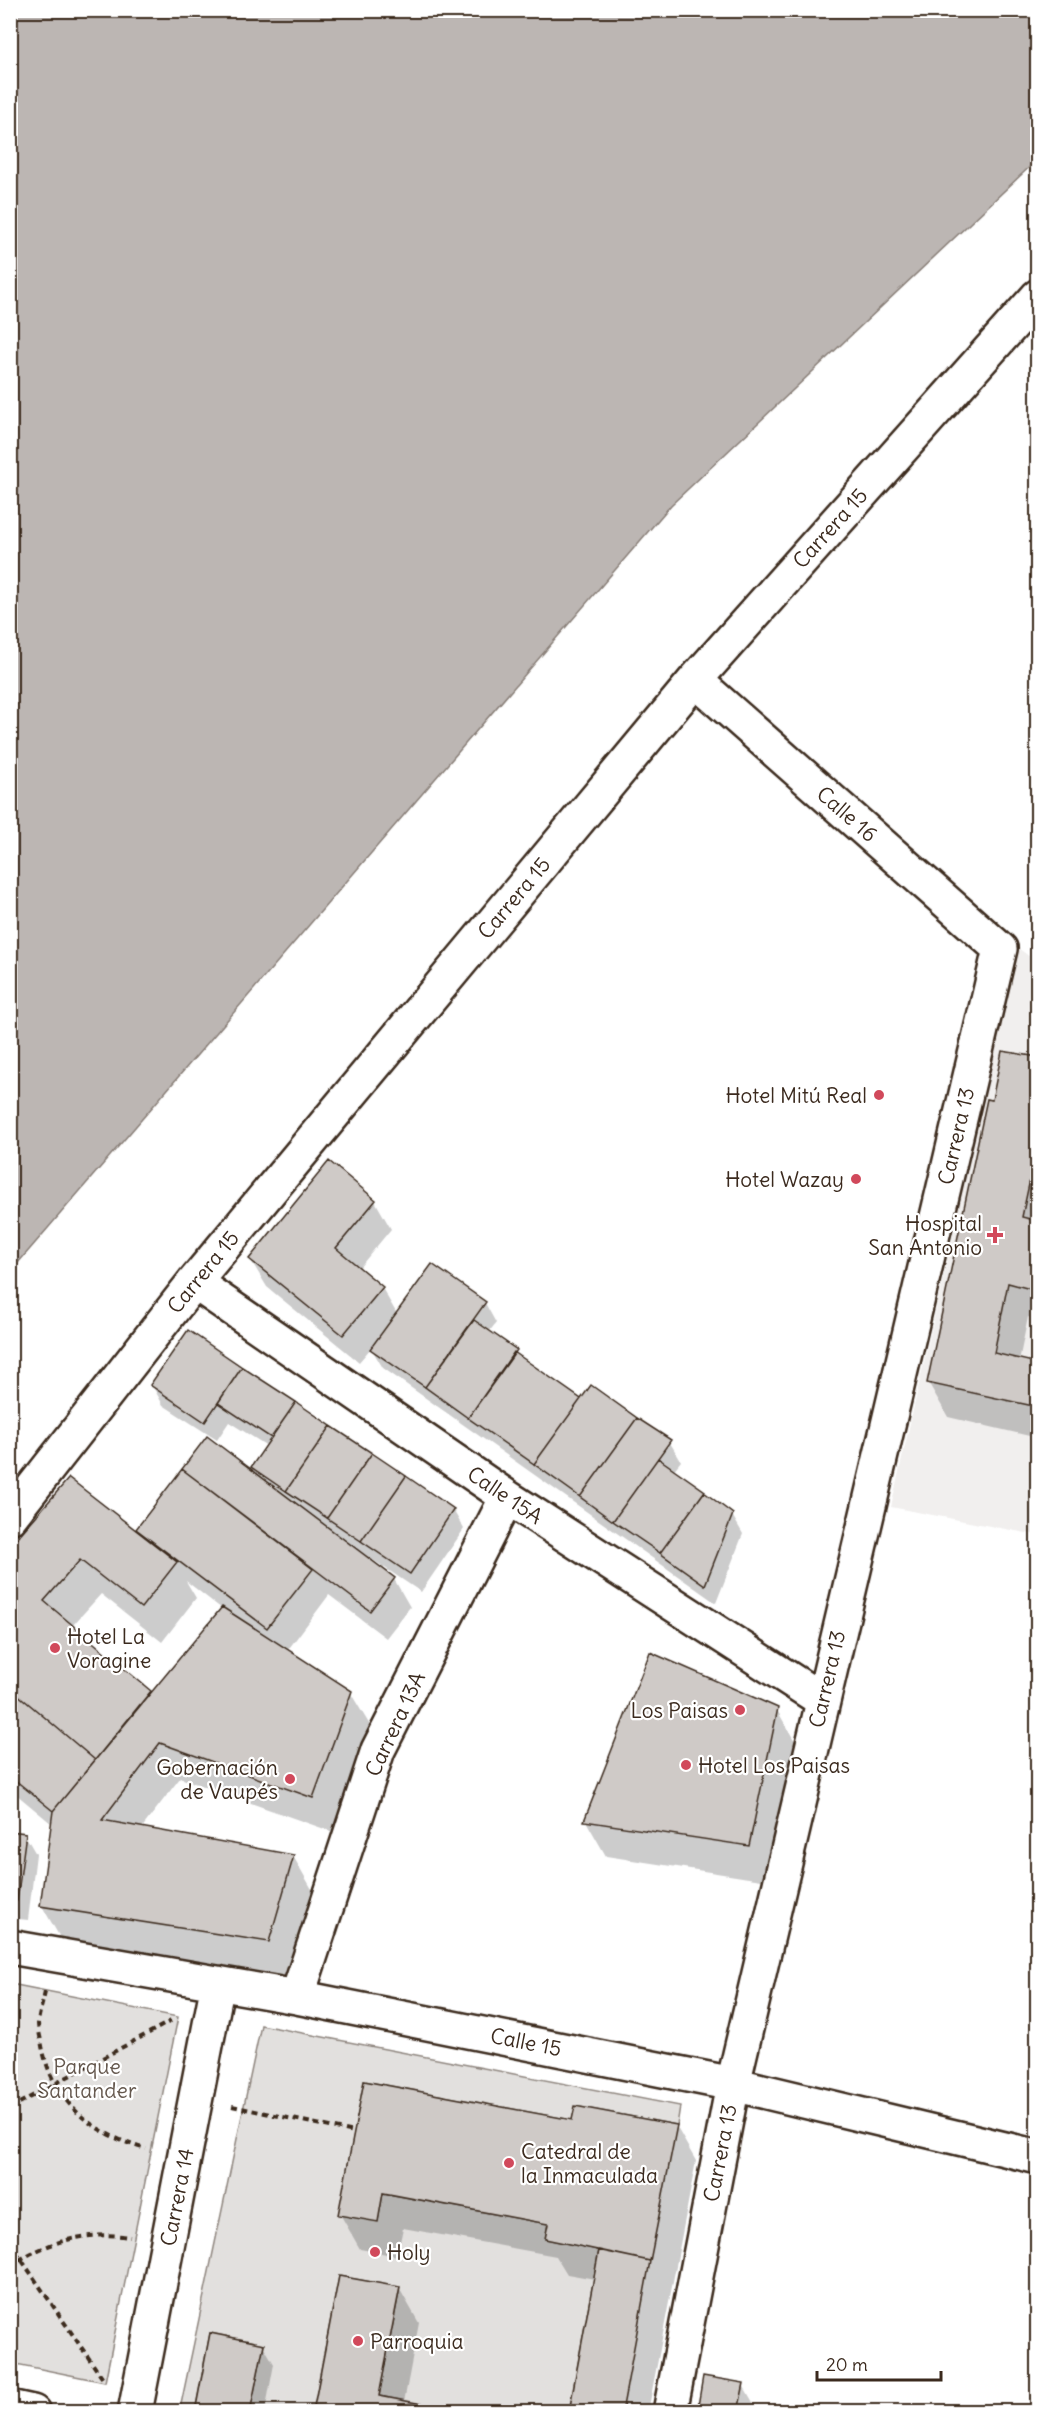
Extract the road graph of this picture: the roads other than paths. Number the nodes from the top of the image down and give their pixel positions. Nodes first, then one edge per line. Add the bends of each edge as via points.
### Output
1 (1038, 296) edge
2 (695, 680) junction
3 (1000, 949) joint
4 (194, 1282) junction
5 (507, 1497) junction
6 (10, 1517) edge
7 (822, 1700) junction
8 (10, 1947) edge
9 (218, 1983) junction
10 (297, 1996) junction
11 (733, 2084) junction
12 (1038, 2157) edge
13 (10, 2407) edge
14 (33, 2412) edge
15 (135, 2412) edge
16 (670, 2412) edge

1 - 2 street, Carrera 15
2 - 3 street, Calle 16
2 - 4 street, Carrera 15
3 - 7 street, Carrera 13
4 - 5 street, Calle 15A
4 - 6 street, Carrera 15
5 - 7 street, Calle 15A
5 - 10 street, Carrera 13A via 378,1750
7 - 11 street, Carrera 13
8 - 9 street, Calle 15
9 - 10 street, Calle 15
9 - 15 street, Carrera 14
10 - 11 street, Calle 15
11 - 12 street, Calle 15
11 - 16 street, Carrera 13
13 - 14 street

